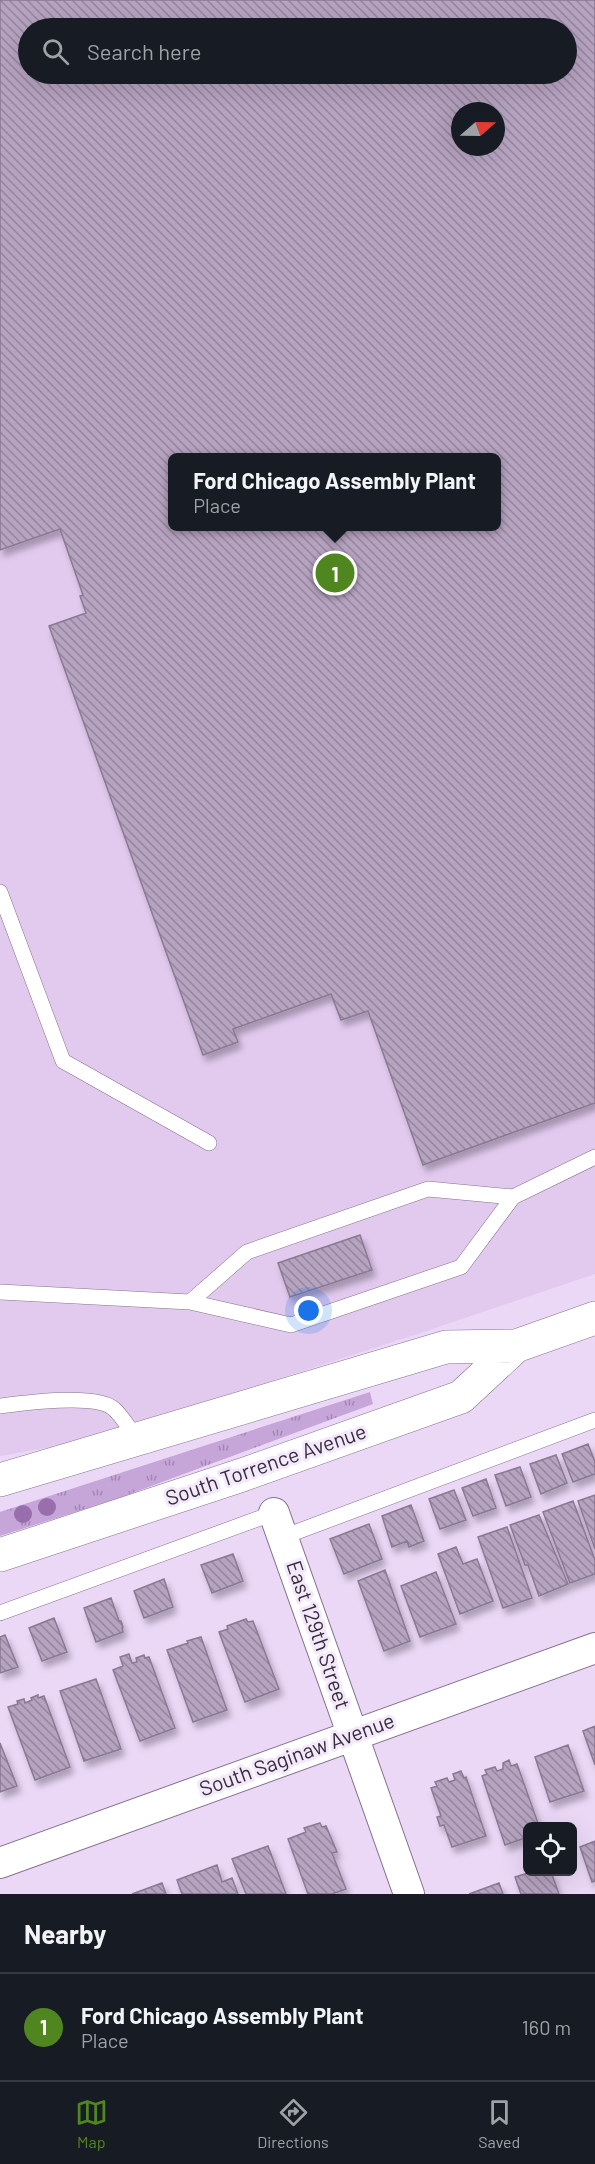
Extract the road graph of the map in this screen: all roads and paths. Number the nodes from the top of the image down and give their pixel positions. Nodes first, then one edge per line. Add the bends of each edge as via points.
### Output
1 (0, 892) edge
2 (209, 1143) dead end
3 (595, 1157) edge
4 (513, 1197) junction
5 (0, 1292) edge
6 (190, 1302) junction
7 (595, 1318) edge
8 (516, 1346) junction
9 (0, 1406) edge
10 (595, 1420) edge
11 (136, 1439) junction
12 (0, 1480) edge
13 (279, 1525) junction
14 (0, 1555) edge
15 (0, 1613) edge
16 (595, 1648) edge
17 (353, 1736) junction
18 (0, 1863) edge
19 (409, 1894) edge

1 - 2 lane via 63,1061
3 - 4 lane
4 - 6 lane via 428,1189 247,1252
4 - 6 lane via 461,1267 291,1325
5 - 6 lane
7 - 8 main road, South Torrence Avenue
8 - 11 main road, South Torrence Avenue via 446,1347
8 - 14 main road, South Torrence Avenue via 461,1397
9 - 11 lane via 84,1400 113,1407
10 - 13 lane
11 - 12 main road, South Torrence Avenue
13 - 15 lane
13 - 17 street, East 129th Street
16 - 17 street, South Saginaw Avenue
17 - 18 street, South Saginaw Avenue
17 - 19 street, East 129th Street

